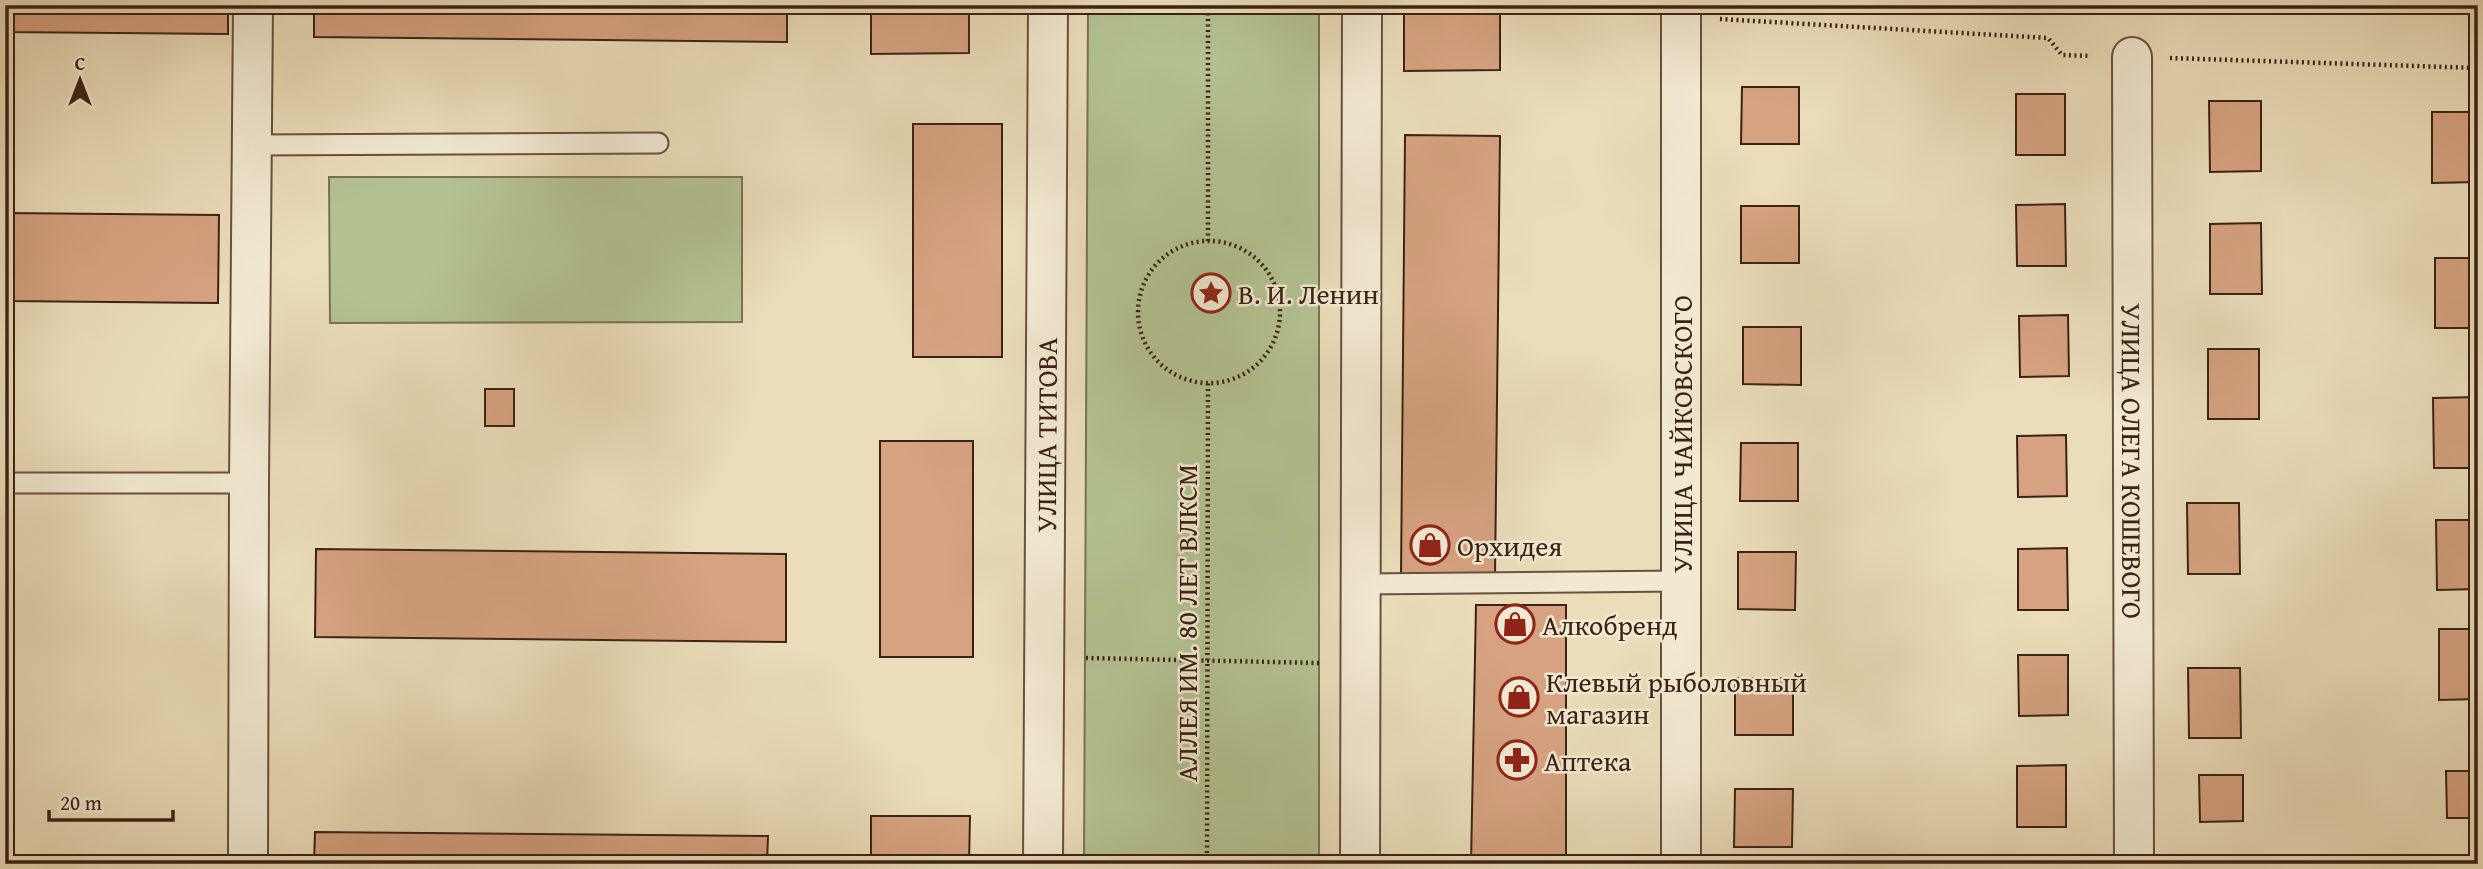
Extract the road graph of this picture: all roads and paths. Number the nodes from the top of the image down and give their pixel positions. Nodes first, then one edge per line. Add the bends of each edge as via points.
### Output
1 (253, 5) edge
2 (1048, 5) edge
3 (1208, 5) edge
4 (1362, 5) edge
5 (1681, 11) edge
6 (2132, 57) junction
7 (2478, 68) edge
8 (658, 143) dead end
9 (252, 145) junction
10 (1208, 241) junction
11 (1208, 383) junction
12 (248, 483) junction
13 (5, 484) edge
14 (1681, 582) junction
15 (1361, 583) junction
16 (1085, 658) dead end
17 (1207, 661) junction
18 (1319, 663) dead end
19 (248, 864) edge
20 (1043, 864) edge
21 (1207, 864) edge
22 (1360, 864) edge
23 (1681, 864) edge
24 (2134, 864) edge

1 - 9 street
2 - 20 street, УЛИЦА ТИТОВА
3 - 10 path
4 - 15 street
5 - 6 path via 2048,38 2062,55
5 - 14 street, УЛИЦА ЧАЙКОВСКОГО
6 - 7 path
6 - 24 street, УЛИЦА ОЛЕГА КОШЕВОГО
8 - 9 lane
9 - 12 street
10 - 11 path via 1181,246 1159,260 1145,280 1137,317 1141,336 1161,366 1191,382
10 - 11 path via 1231,244 1264,266 1280,300 1280,321 1275,342 1263,360 1234,380
11 - 17 path, АЛЛЕЯ ИМ. 80 ЛЕТ ВЛКСМ
12 - 13 lane
12 - 19 street
14 - 15 lane
14 - 23 street, УЛИЦА ЧАЙКОВСКОГО
15 - 22 street
16 - 17 path
17 - 18 path
17 - 21 path, АЛЛЕЯ ИМ. 80 ЛЕТ ВЛКСМ

